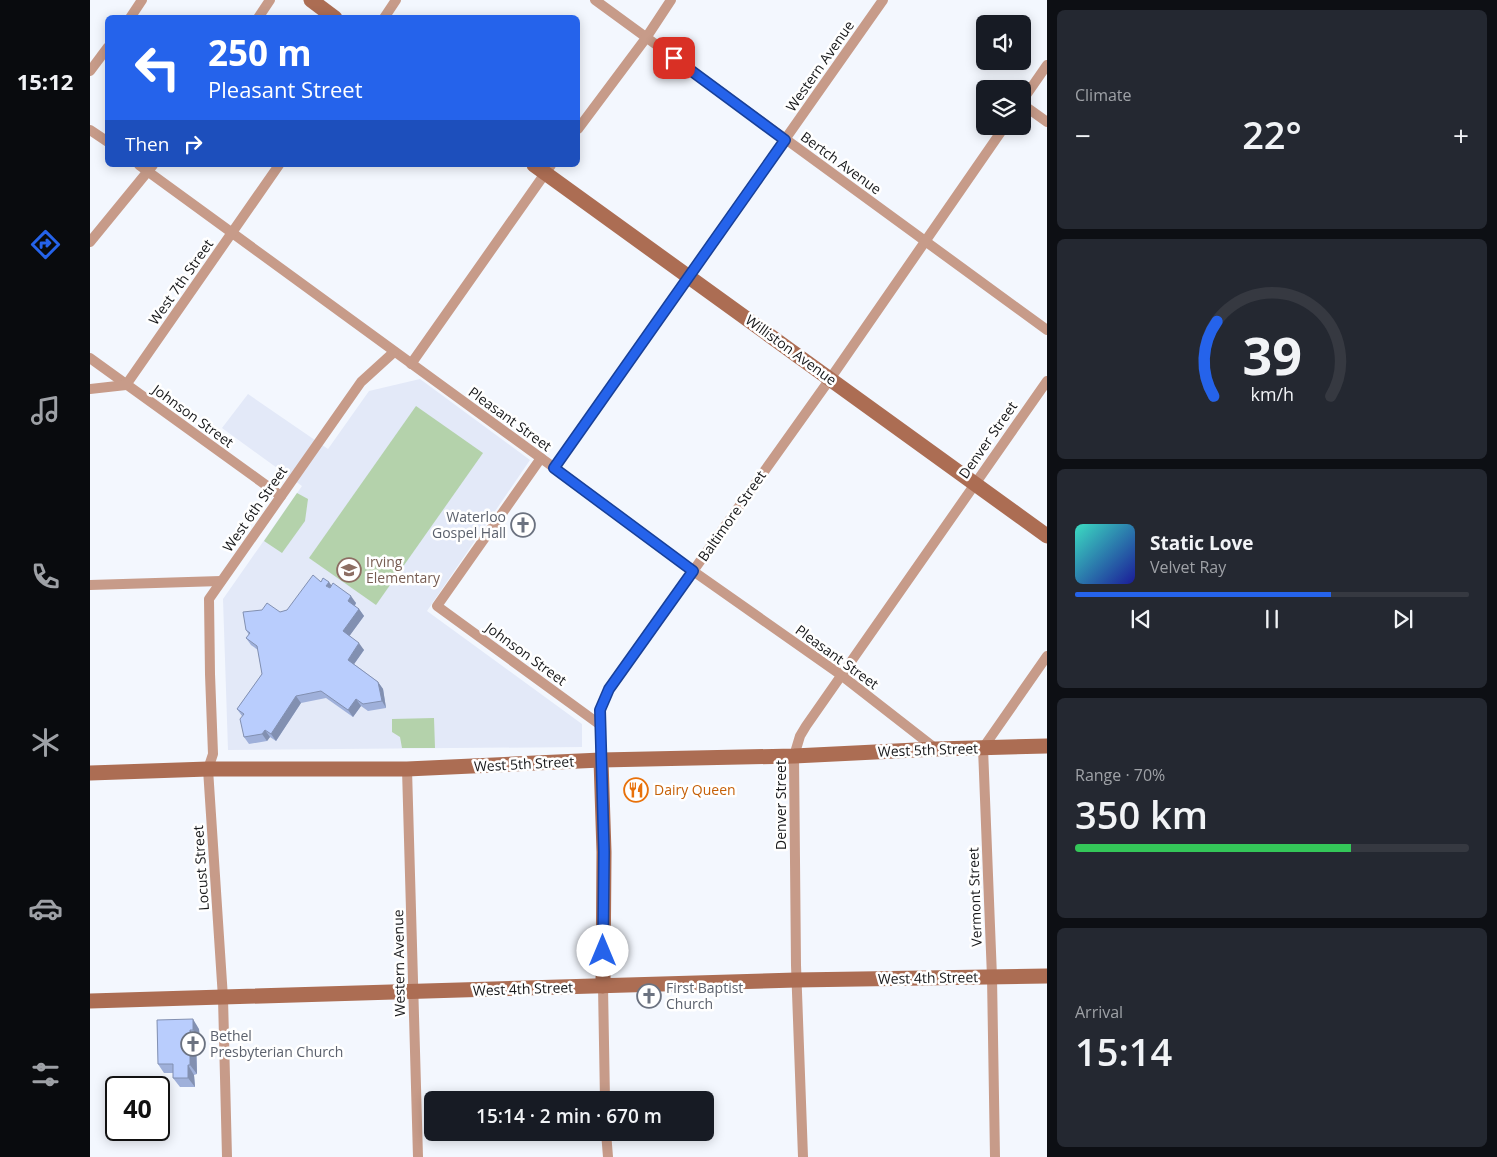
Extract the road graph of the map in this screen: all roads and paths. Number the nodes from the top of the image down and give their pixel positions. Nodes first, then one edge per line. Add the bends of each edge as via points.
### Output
1 (142, 0) edge
2 (270, 0) edge
3 (311, 0) edge
4 (396, 0) edge
5 (595, 0) edge
6 (671, 0) edge
7 (883, 0) edge
8 (132, 15) edge
9 (260, 15) edge
10 (331, 15) edge
11 (386, 15) edge
12 (646, 38) junction
13 (105, 51) edge
14 (1047, 65) edge
15 (90, 71) edge
16 (1031, 89) edge
17 (1031, 109) edge
18 (1047, 122) edge
19 (580, 126) edge
20 (90, 130) edge
21 (999, 135) edge
22 (105, 140) edge
23 (785, 140) junction
24 (278, 167) edge
25 (150, 168) edge
26 (543, 168) edge
27 (231, 233) junction
28 (925, 241) junction
29 (90, 242) edge
30 (689, 276) junction
31 (1047, 330) edge
32 (394, 352) junction
33 (90, 358) edge
34 (411, 364) junction
35 (830, 379) junction
36 (1047, 381) edge
37 (126, 385) junction
38 (90, 389) edge
39 (541, 458) junction
40 (554, 468) junction
41 (975, 484) junction
42 (281, 496) junction
43 (1047, 536) edge
44 (693, 571) junction
45 (222, 581) junction
46 (90, 585) edge
47 (1047, 656) edge
48 (841, 675) junction
49 (599, 724) junction
50 (1047, 746) edge
51 (936, 748) junction
52 (983, 748) junction
53 (794, 756) junction
54 (601, 760) junction
55 (208, 769) junction
56 (407, 770) junction
57 (90, 772) edge
58 (1047, 976) edge
59 (992, 978) junction
60 (796, 980) junction
61 (603, 986) junction
62 (413, 992) junction
63 (223, 998) junction
64 (90, 1001) edge
65 (605, 1091) edge
66 (607, 1141) edge
67 (228, 1157) edge
68 (418, 1157) edge
69 (608, 1157) edge
70 (802, 1157) edge
71 (995, 1157) edge

1 - 8 street
2 - 9 street
3 - 10 main road
4 - 11 street
5 - 12 street, Bertch Avenue
6 - 12 street
7 - 23 street, Western Avenue
12 - 19 street
12 - 23 street, Bertch Avenue
13 - 15 street
14 - 16 street
17 - 18 street
20 - 22 street
21 - 28 street, Baltimore Street
23 - 28 street, Bertch Avenue
23 - 30 street, Western Avenue
24 - 27 street, West 7th Street
25 - 27 street, Pleasant Street
25 - 29 street
26 - 30 main road, Williston Avenue
26 - 34 street
27 - 32 street, Pleasant Street
27 - 37 street, West 7th Street
28 - 31 street, Bertch Avenue
28 - 35 street, Baltimore Street
30 - 35 main road, Williston Avenue
30 - 40 street, Western Avenue
32 - 34 street, Pleasant Street
32 - 42 street, West 6th Street via 361,382
33 - 37 street, Johnson Street
34 - 39 street, Pleasant Street
35 - 41 main road, Williston Avenue
35 - 44 street, Baltimore Street
36 - 41 street, Denver Street
37 - 38 street
37 - 42 street, Johnson Street
39 - 40 street, Pleasant Street
39 - 49 street, Johnson Street via 437,606
40 - 44 street, Pleasant Street
41 - 43 main road, Williston Avenue
41 - 48 street, Denver Street
42 - 45 street, West 6th Street
44 - 48 street, Pleasant Street
44 - 49 street, Baltimore Street via 609,689 600,710
45 - 46 street
45 - 55 street, Locust Street via 210,599 213,754
47 - 52 street
48 - 51 street, Pleasant Street
48 - 53 street, Denver Street via 800,736
49 - 54 street, Baltimore Street
50 - 52 main road, West 5th Street
51 - 52 main road, West 5th Street
51 - 53 main road, West 5th Street
52 - 59 street, Vermont Street
53 - 54 main road, West 5th Street
53 - 60 street, Denver Street
54 - 56 main road, West 5th Street
54 - 61 main road, Baltimore Street
55 - 56 main road, West 5th Street
55 - 57 main road, West 5th Street
55 - 63 street, Locust Street
56 - 62 street, Western Avenue
58 - 59 main road, West 4th Street
59 - 60 main road, West 4th Street
59 - 71 street, Vermont Street
60 - 61 main road, West 4th Street
60 - 70 street, Denver Street
61 - 62 main road, West 4th Street
61 - 65 street, Baltimore Street
62 - 63 main road, West 4th Street
62 - 68 street, Western Avenue
63 - 64 main road, West 4th Street
63 - 67 street, Locust Street
66 - 69 street

